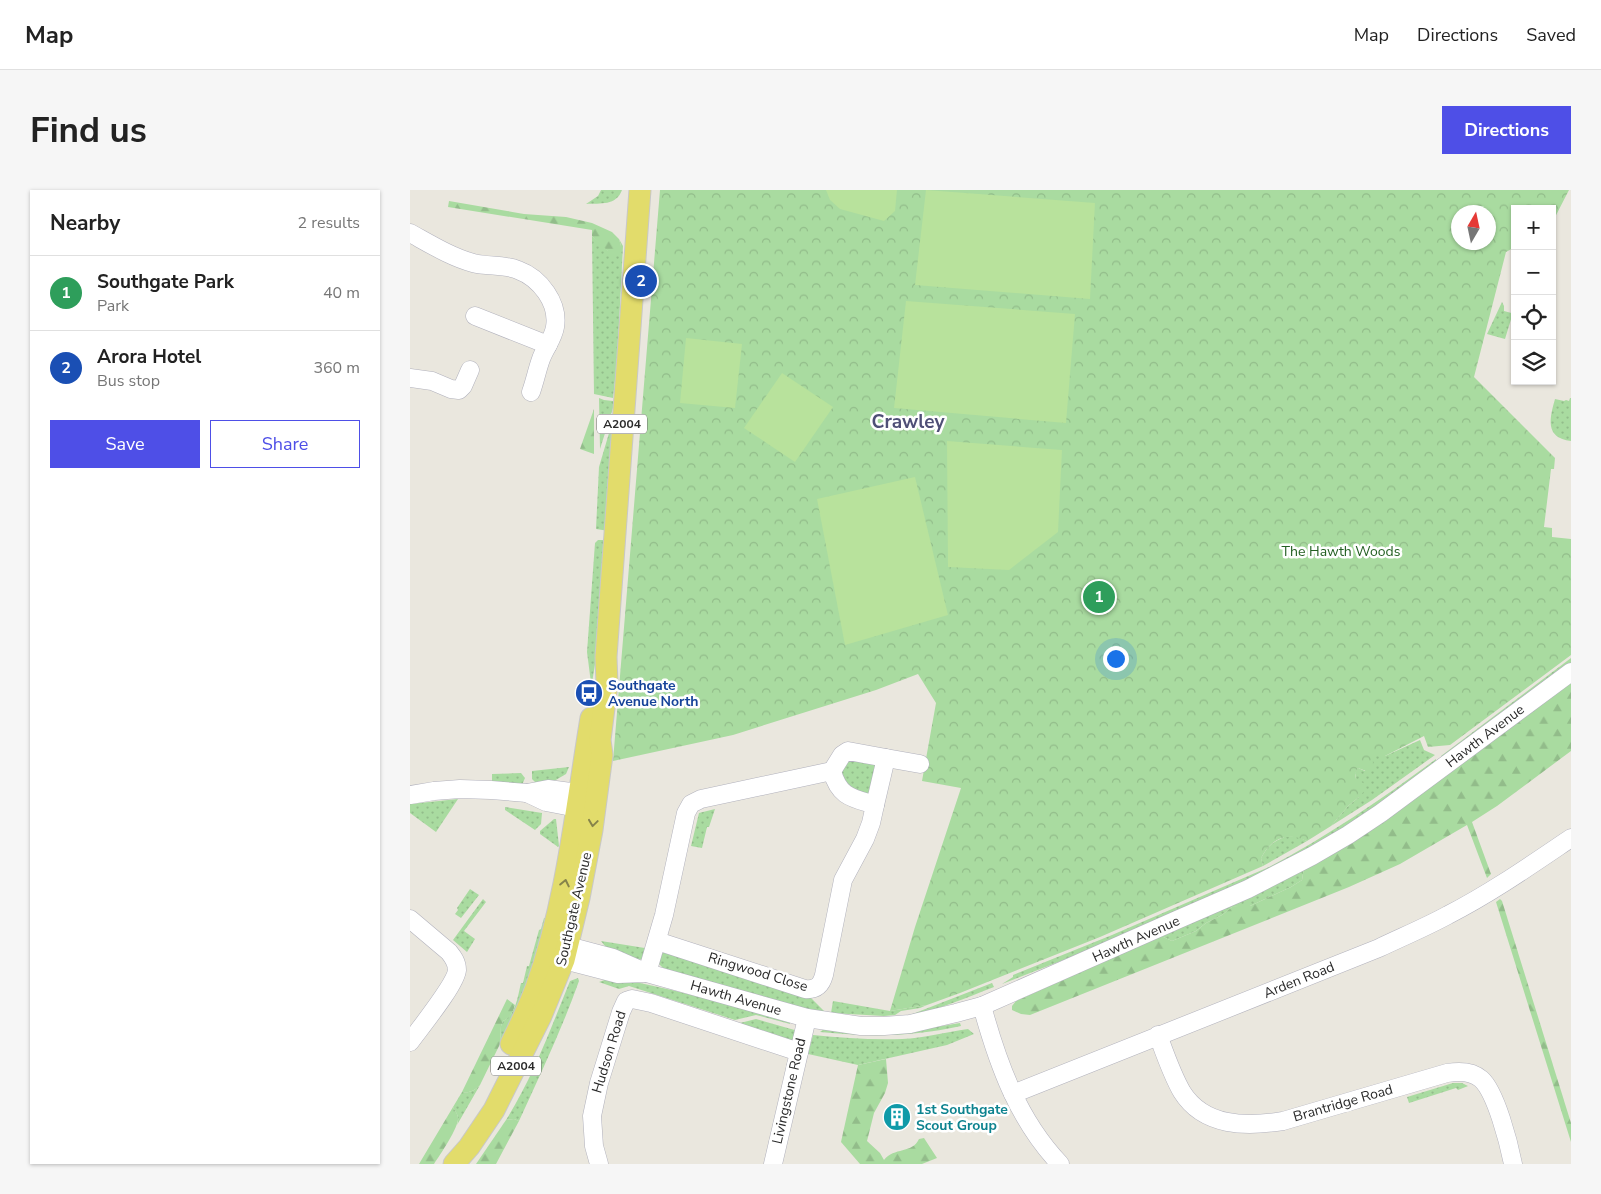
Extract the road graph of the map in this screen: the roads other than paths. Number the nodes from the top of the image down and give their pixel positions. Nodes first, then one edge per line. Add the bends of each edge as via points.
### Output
1 (640, 190) edge
2 (410, 233) edge
3 (475, 316) dead end
4 (548, 345) junction
5 (470, 370) dead end
6 (410, 378) edge
7 (531, 392) dead end
8 (606, 657) junction
9 (1571, 672) edge
10 (886, 758) junction
11 (920, 764) dead end
12 (832, 771) junction
13 (410, 795) edge
14 (585, 798) junction
15 (875, 805) junction
16 (1571, 838) edge
17 (410, 919) edge
18 (553, 930) junction
19 (657, 941) junction
20 (563, 953) junction
21 (647, 973) junction
22 (982, 1006) junction
23 (807, 1018) junction
24 (1158, 1035) junction
25 (410, 1042) edge
26 (799, 1052) junction
27 (500, 1073) junction
28 (1013, 1094) junction
29 (453, 1164) edge
30 (599, 1164) edge
31 (773, 1164) edge
32 (1060, 1164) edge
33 (1513, 1164) edge

1 - 8 main road, Southgate Avenue / A2004
2 - 4 street via 476,264 510,267 532,277 548,296 554,310 555,327
3 - 4 street
4 - 7 street
5 - 6 street via 459,390
8 - 14 main road, Southgate Avenue / A2004 via 597,683
8 - 14 main road, Southgate Avenue / A2004 via 607,684 600,740 602,755
9 - 22 street, Hawth Avenue via 1348,836 1231,896
10 - 11 street
10 - 12 street via 848,751 835,763
10 - 15 street, Ringwood Close
12 - 15 street via 840,790 854,799
12 - 19 street via 701,799 691,804 686,813
13 - 14 street via 460,789 527,793 546,802
18 -> 14 main road, Southgate Avenue / A2004
14 -> 20 main road, Southgate Avenue / A2004 via 592,830
15 - 19 street, Ringwood Close via 865,839 843,880 824,975 817,988 805,989
16 - 24 street, Arden Road via 1494,888 1422,928
17 - 25 street via 449,952 457,967 454,980
18 - 20 street via 554,942
18 - 27 main road, Southgate Avenue / A2004 via 536,989
19 - 21 street
20 - 21 street, Hawth Avenue via 613,958
20 - 27 street via 549,972 528,1026
20 - 29 main road, Southgate Avenue / A2004 via 541,1016 494,1110
21 - 23 street, Hawth Avenue
22 - 23 street, Hawth Avenue via 910,1024 884,1026
22 - 28 street
23 - 26 street, Livingstone Road
24 - 28 street, Arden Road
24 - 33 street, Brantridge Road via 1183,1094 1200,1111 1223,1122 1261,1124 1283,1121 1448,1072 1475,1075 1491,1094 1504,1126
26 - 30 street, Hudson Road via 651,1003 626,1001 595,1101 592,1130
26 - 31 street, Livingstone Road
27 - 29 main road, Southgate Avenue / A2004
28 - 32 street via 1040,1142

